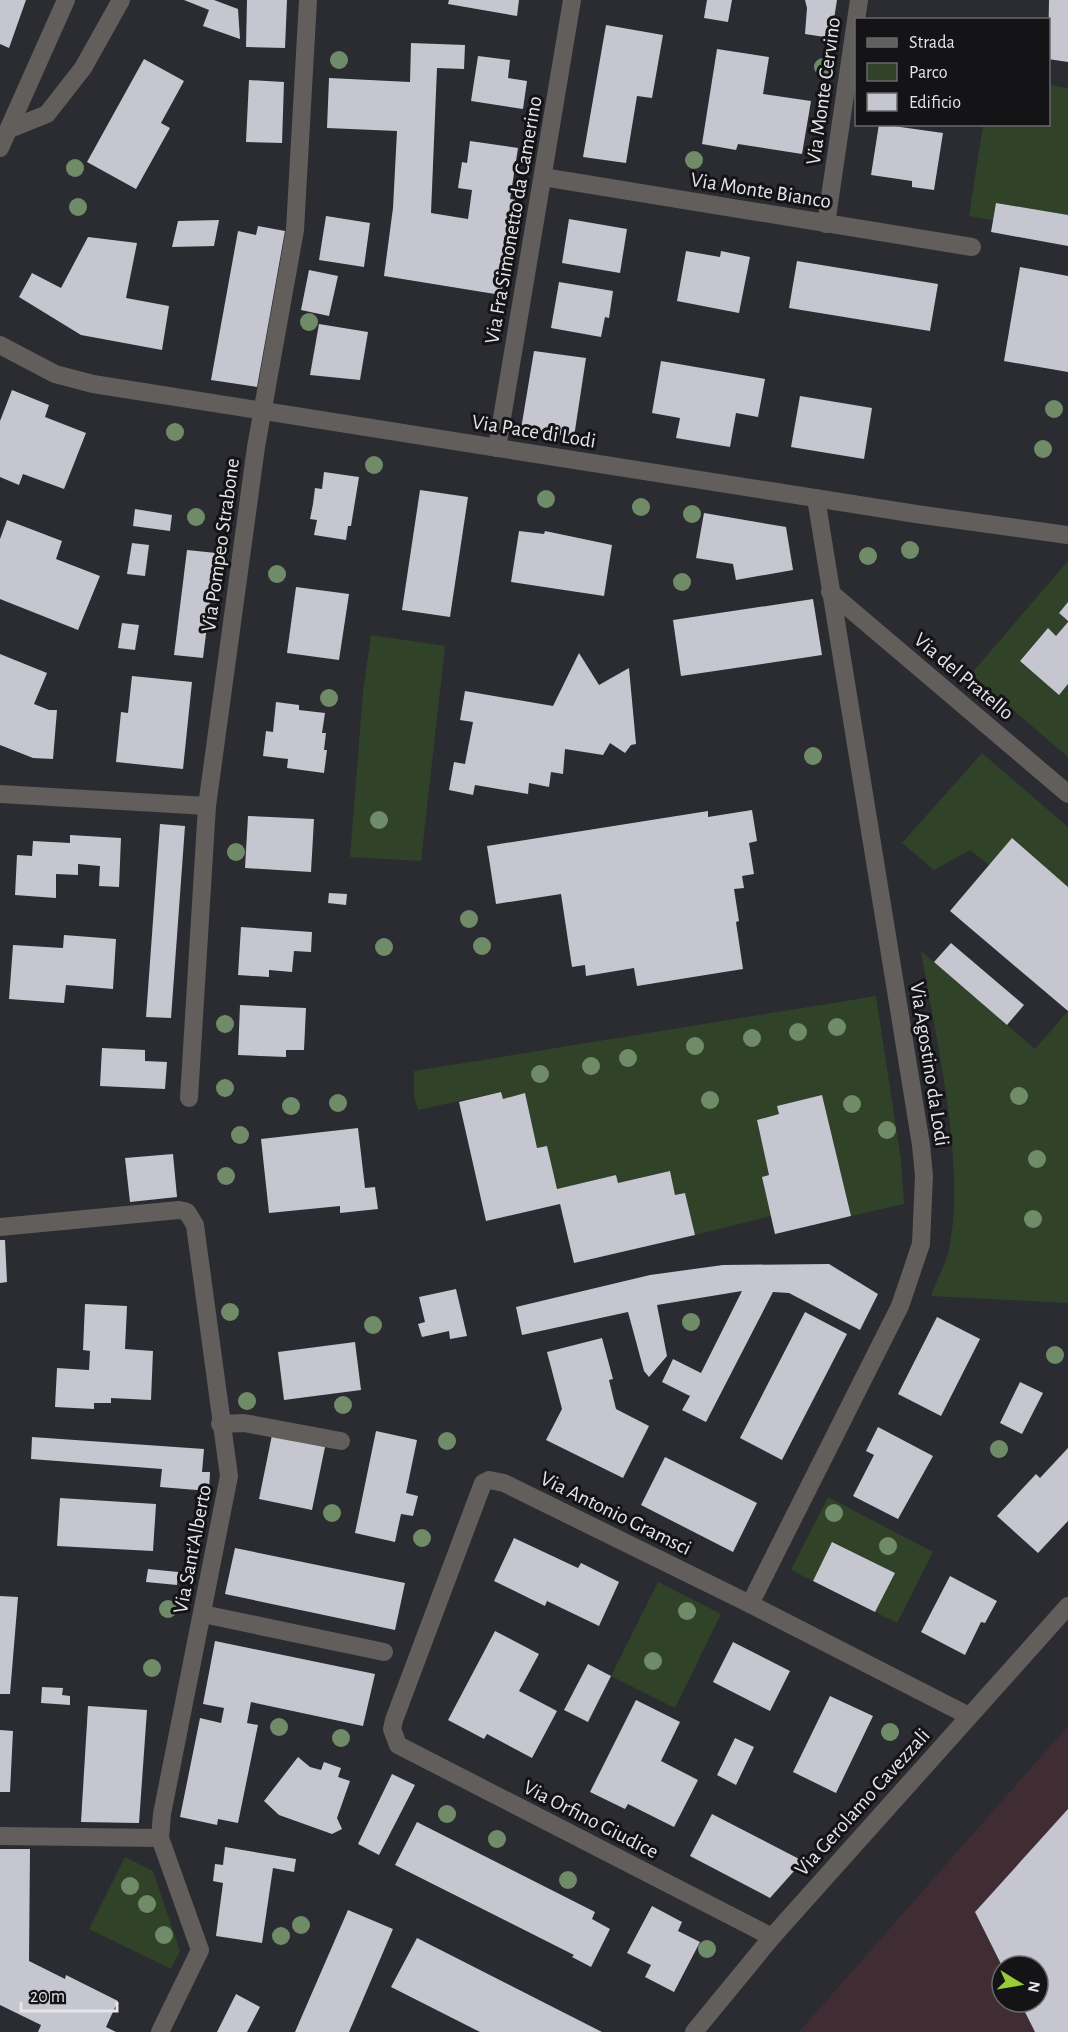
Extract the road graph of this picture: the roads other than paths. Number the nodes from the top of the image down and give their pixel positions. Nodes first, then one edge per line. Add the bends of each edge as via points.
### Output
1 (66, 0) edge
2 (121, 0) edge
3 (308, 0) edge
4 (572, 0) edge
5 (859, 0) edge
6 (856, 18) edge
7 (855, 27) edge
8 (10, 129) junction
9 (0, 148) edge
10 (543, 177) junction
11 (826, 224) junction
12 (972, 247) dead end
13 (0, 345) edge
14 (264, 411) junction
15 (497, 448) junction
16 (816, 498) junction
17 (1068, 535) edge
18 (830, 592) junction
19 (0, 794) edge
20 (1068, 794) edge
21 (207, 806) junction
22 (189, 1098) dead end
23 (0, 1227) edge
24 (220, 1424) junction
25 (341, 1441) dead end
26 (750, 1604) junction
27 (1068, 1606) edge
28 (203, 1614) junction
29 (384, 1652) dead end
30 (969, 1716) junction
31 (394, 1737) joint
32 (0, 1836) edge
33 (160, 1838) junction
34 (772, 1937) junction
35 (160, 2032) edge
36 (694, 2032) edge

1 - 8 street
2 - 8 street via 83,68 47,114
3 - 14 street, Via Pompeo Strabone via 296,230
4 - 10 street, Via Fra Simonetto da Camerino
5 - 6 street, Via Monte Cervino
7 - 11 street, Via Monte Cervino
8 - 9 street
10 - 11 street, Via Monte Bianco
10 - 15 street, Via Fra Simonetto da Camerino
11 - 12 street, Via Monte Bianco
13 - 14 street, Via Pace di Lodi via 73,380
14 - 15 street, Via Pace di Lodi
14 - 21 street, Via Pompeo Strabone
15 - 16 street, Via Pace di Lodi
16 - 17 street, Via Pace di Lodi
16 - 18 street, Via Agostino da Lodi
18 - 20 street, Via del Pratello
18 - 26 street, Via Agostino da Lodi via 921,1145 924,1211 921,1244 900,1306
19 - 21 street
21 - 22 street, Via Pompeo Strabone
23 - 24 street, Via Sant'Alberto via 171,1210 187,1212 195,1225
24 - 25 street via 244,1423
24 - 28 street, Via Sant'Alberto via 229,1476
26 - 30 street, Via Antonio Gramsci
26 - 31 street, Via Antonio Gramsci via 504,1483 489,1480 479,1490 398,1709 392,1729
27 - 30 street, Via Gerolamo Cavezzali
28 - 29 street
28 - 33 street, Via Sant'Alberto
30 - 34 street, Via Gerolamo Cavezzali
31 - 34 street, Via Orfino Giudice via 405,1749
32 - 33 street
33 - 35 street, Via Sant'Alberto via 200,1950
34 - 36 street, Via Gerolamo Cavezzali

